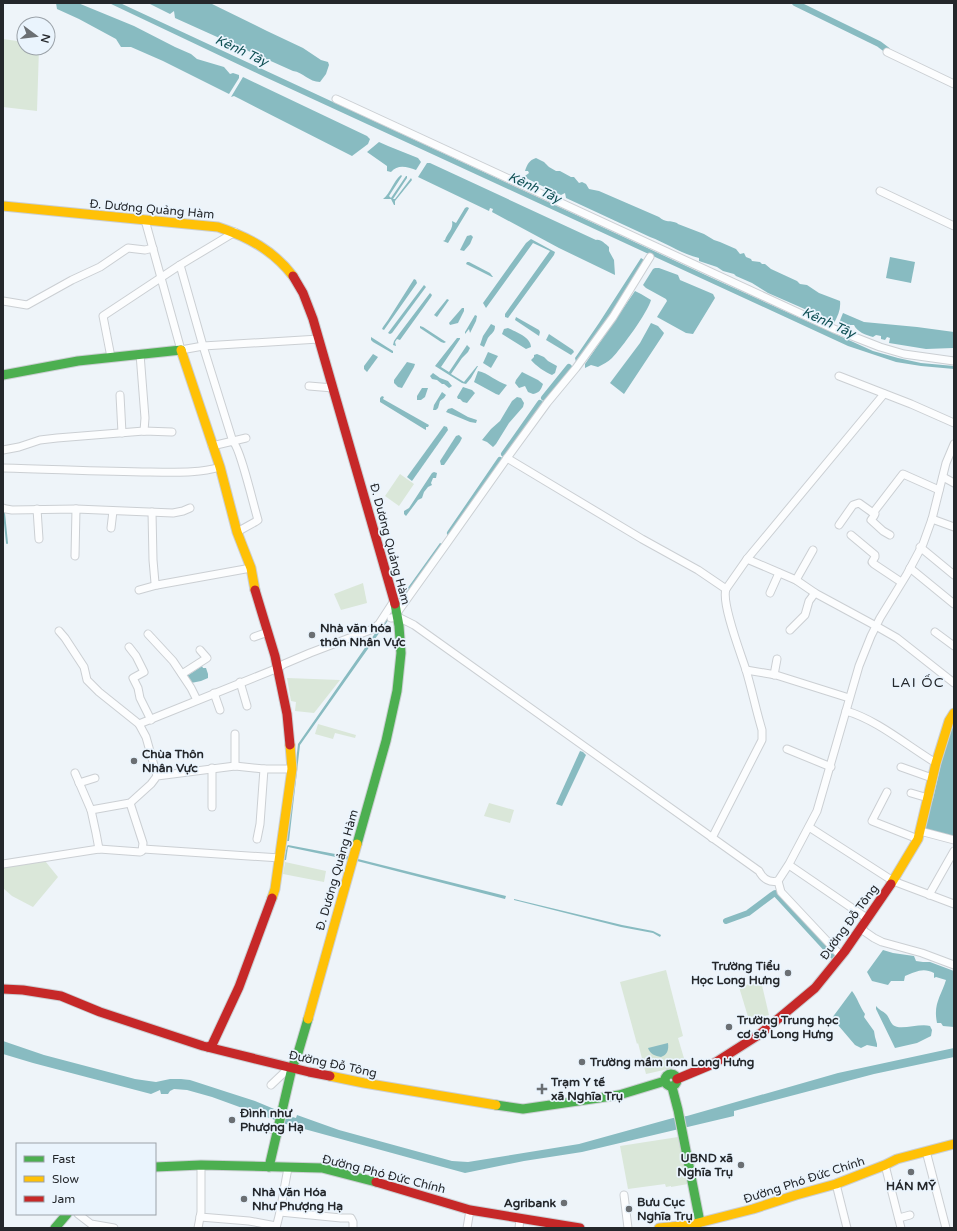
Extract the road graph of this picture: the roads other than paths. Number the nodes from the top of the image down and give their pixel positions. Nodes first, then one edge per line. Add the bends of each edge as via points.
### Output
1 (887, 52) dead end
2 (954, 84) edge
3 (336, 99) dead end
4 (880, 191) dead end
5 (3, 206) edge
6 (145, 220) junction
7 (954, 226) edge
8 (235, 232) junction
9 (153, 248) junction
10 (650, 257) dead end
11 (180, 265) junction
12 (162, 277) junction
13 (3, 301) edge
14 (319, 339) junction
15 (203, 346) junction
16 (181, 350) junction
17 (140, 354) junction
18 (111, 357) junction
19 (954, 360) edge
20 (3, 375) edge
21 (839, 376) dead end
22 (309, 386) dead end
23 (333, 388) junction
24 (884, 394) junction
25 (120, 395) dead end
26 (954, 423) edge
27 (144, 432) junction
28 (172, 432) dead end
29 (122, 433) junction
30 (246, 438) dead end
31 (233, 442) junction
32 (954, 444) edge
33 (212, 446) junction
34 (3, 450) edge
35 (506, 458) junction
36 (220, 467) junction
37 (3, 468) edge
38 (943, 477) junction
39 (954, 483) edge
40 (939, 490) junction
41 (3, 508) edge
42 (190, 508) dead end
43 (37, 509) junction
44 (76, 509) junction
45 (114, 511) junction
46 (152, 512) junction
47 (873, 513) junction
48 (932, 519) junction
49 (839, 525) dead end
50 (954, 527) edge
51 (111, 528) dead end
52 (237, 532) junction
53 (890, 534) dead end
54 (851, 535) dead end
55 (40, 539) dead end
56 (920, 547) junction
57 (813, 550) dead end
58 (75, 556) dead end
59 (747, 559) junction
60 (251, 568) junction
61 (910, 568) junction
62 (780, 573) junction
63 (954, 575) edge
64 (796, 580) junction
65 (901, 582) junction
66 (157, 585) junction
67 (139, 590) dead end
68 (726, 590) junction
69 (770, 593) dead end
70 (815, 593) junction
71 (394, 601) junction
72 (954, 604) edge
73 (395, 616) junction
74 (876, 626) junction
75 (270, 629) junction
76 (790, 630) dead end
77 (59, 631) dead end
78 (935, 632) dead end
79 (148, 634) dead end
80 (254, 637) dead end
81 (954, 646) edge
82 (130, 647) dead end
83 (200, 650) dead end
84 (777, 660) dead end
85 (278, 668) junction
86 (746, 670) junction
87 (182, 674) junction
88 (774, 675) junction
89 (240, 682) junction
90 (954, 683) edge
91 (214, 693) junction
92 (849, 698) junction
93 (196, 700) junction
94 (247, 706) dead end
95 (220, 710) dead end
96 (846, 710) junction
97 (954, 713) edge
98 (151, 720) junction
99 (139, 724) junction
100 (235, 734) dead end
101 (787, 749) dead end
102 (936, 763) junction
103 (235, 766) junction
104 (830, 767) junction
105 (901, 767) dead end
106 (212, 768) junction
107 (264, 768) junction
108 (292, 769) junction
109 (76, 773) dead end
110 (157, 776) junction
111 (95, 778) dead end
112 (932, 778) junction
113 (79, 783) junction
114 (887, 792) dead end
115 (911, 793) dead end
116 (928, 798) junction
117 (130, 803) junction
118 (212, 807) dead end
119 (90, 810) junction
120 (809, 827) junction
121 (919, 835) junction
122 (712, 838) junction
123 (257, 839) dead end
124 (954, 840) edge
125 (99, 849) junction
126 (143, 849) junction
127 (954, 851) edge
128 (280, 858) junction
129 (3, 864) edge
130 (789, 865) junction
131 (778, 881) junction
132 (893, 881) junction
133 (929, 895) junction
134 (954, 904) edge
135 (868, 919) junction
136 (861, 929) junction
137 (841, 956) junction
138 (954, 965) edge
139 (3, 990) edge
140 (208, 1047) junction
141 (291, 1067) junction
142 (671, 1082) junction
143 (271, 1085) dead end
144 (263, 1127) dead end
145 (278, 1129) junction
146 (954, 1144) edge
147 (926, 1151) junction
148 (201, 1165) junction
149 (886, 1165) junction
150 (156, 1167) edge
151 (269, 1167) junction
152 (288, 1168) junction
153 (836, 1184) junction
154 (624, 1195) dead end
155 (470, 1210) junction
156 (280, 1212) junction
157 (66, 1215) edge
158 (79, 1215) edge
159 (910, 1215) dead end
160 (200, 1217) junction
161 (899, 1218) junction
162 (700, 1222) junction
163 (520, 1224) edge
164 (690, 1226) edge
165 (276, 1227) edge
166 (55, 1228) edge
167 (114, 1228) edge
168 (198, 1228) edge
169 (353, 1228) edge
170 (467, 1228) edge
171 (580, 1228) edge
172 (628, 1228) edge
173 (659, 1228) edge
174 (847, 1228) edge
175 (901, 1228) edge
176 (946, 1228) edge

1 - 2 street
3 - 19 street via 834,329 880,348 904,354
4 - 7 street
5 - 6 main road, Đ. Dương Quảng Hàm
6 - 8 main road, Đ. Dương Quảng Hàm via 204,225
6 - 9 street
8 - 11 street
8 - 14 main road, Đ. Dương Quảng Hàm via 270,251 288,270 300,286 309,306
9 - 12 street
9 - 13 street via 128,248 100,267 27,305
10 - 35 street via 613,317
11 - 12 street
11 - 15 street
12 - 16 street
12 - 18 street via 103,316
14 - 15 street
14 - 23 main road, Đ. Dương Quảng Hàm
15 - 16 street
15 - 31 street
16 - 17 main road
16 - 33 main road
17 - 18 main road
17 - 27 street
18 - 20 main road
21 - 24 street
22 - 23 street
23 - 71 main road, Đ. Dương Quảng Hàm
24 - 26 street
24 - 59 street
25 - 29 street
27 - 28 street
27 - 29 street
29 - 34 street via 52,438
30 - 31 street
31 - 33 street
31 - 52 street via 240,456 258,520
32 - 38 street
33 - 36 main road
35 - 68 street via 698,570
35 - 73 street
36 - 37 street via 186,472
36 - 52 main road
38 - 39 street
38 - 40 street
40 - 47 street via 903,474
40 - 48 street
41 - 43 street
42 - 46 street via 174,513
43 - 44 street
43 - 55 street
44 - 45 street
44 - 58 street
45 - 46 street
45 - 51 street
46 - 66 street via 153,560
47 - 49 street via 859,503 853,505
47 - 53 street via 875,514 871,520
48 - 50 street
48 - 56 street
52 - 60 main road
54 - 65 street via 875,555 872,562 874,564
56 - 61 street
56 - 63 street
57 - 64 street
59 - 62 street
59 - 68 street
60 - 66 street
60 - 75 main road via 254,586
61 - 65 street
61 - 72 street
62 - 64 street
62 - 69 street
64 - 70 street
65 - 74 street
66 - 67 street
68 - 86 street via 725,599 730,623
70 - 74 street
70 - 76 street via 809,601 805,615
71 - 73 main road, Đ. Dương Quảng Hàm
71 - 85 street via 373,629
73 - 122 street via 414,625
73 - 141 main road, Đ. Dương Quảng Hàm via 401,661 395,706 298,1053
74 - 90 street via 897,638
74 - 92 street
75 - 80 street
75 - 85 main road via 279,654
77 - 99 street via 84,667 87,680
78 - 81 street
79 - 87 street
82 - 98 street via 144,672 133,678
83 - 87 street via 207,658
84 - 88 street
85 - 89 street
85 - 108 main road via 287,714
86 - 88 street
86 - 122 street via 762,730 762,740
87 - 93 street
88 - 92 street
89 - 91 street
89 - 94 street
91 - 93 street
91 - 95 street
92 - 96 street
93 - 98 street
96 - 102 street
96 - 104 street
97 - 102 main road, Đường Đỗ Tông
98 - 99 street
99 - 110 street via 146,737
100 - 103 street
101 - 104 street
102 - 112 main road, Đường Đỗ Tông
103 - 106 street
103 - 107 street
104 - 120 street via 817,811
105 - 112 street
106 - 110 street
106 - 118 street
107 - 108 street
107 - 123 street
108 - 128 main road
109 - 113 street
110 - 117 street
111 - 113 street
112 - 116 main road, Đường Đỗ Tông
113 - 119 street
114 - 121 street via 872,821
115 - 116 street
116 - 121 main road, Đường Đỗ Tông
117 - 119 street
117 - 126 street
119 - 125 street
120 - 130 street
120 - 132 street
121 - 124 street
121 - 132 main road, Đường Đỗ Tông
122 - 131 street via 760,871 768,881
125 - 126 street via 140,852
125 - 129 street
126 - 128 street
127 - 133 street
128 - 140 main road via 275,889 260,930 233,1000 212,1045
130 - 131 street
130 - 135 street
131 - 137 street via 780,892
132 - 133 street
132 - 135 main road, Đường Đỗ Tông
133 - 134 street
135 - 136 main road, Đường Đỗ Tông
136 - 137 main road, Đường Đỗ Tông
136 - 138 street via 882,942
137 - 142 main road, Đường Đỗ Tông via 815,988 760,1034 713,1064
139 - 140 main road, Đường Đỗ Tông via 23,990 61,996 100,1012
140 - 141 main road, Đường Đỗ Tông
141 - 142 main road, Đường Đỗ Tông via 364,1083 524,1109 619,1095
141 - 143 street
141 - 145 main road, Đ. Dương Quảng Hàm
142 - 162 main road
144 - 145 street
145 - 151 main road, Đ. Dương Quảng Hàm
146 - 147 main road, Đường Phó Đức Chính
147 - 149 main road, Đường Phó Đức Chính via 897,1159
147 - 176 street
148 - 150 main road, Đường Phó Đức Chính
148 - 151 main road, Đường Phó Đức Chính
148 - 160 street
149 - 153 main road, Đường Phó Đức Chính
149 - 161 street
151 - 152 main road, Đường Phó Đức Chính
152 - 155 main road, Đường Phó Đức Chính via 322,1168
152 - 156 street
153 - 162 main road, Đường Phó Đức Chính via 753,1210
153 - 174 street
154 - 172 street
155 - 163 main road, Đường Phó Đức Chính via 492,1213
155 - 170 street
156 - 165 street
156 - 169 street via 349,1217 353,1222
157 - 166 main road
158 - 167 street via 91,1224
159 - 161 street
160 - 165 street via 249,1221
160 - 168 street
161 - 175 street
162 - 164 main road, Đường Phó Đức Chính
163 - 171 main road, Đường Phó Đức Chính
164 - 173 main road, Đường Phó Đức Chính

